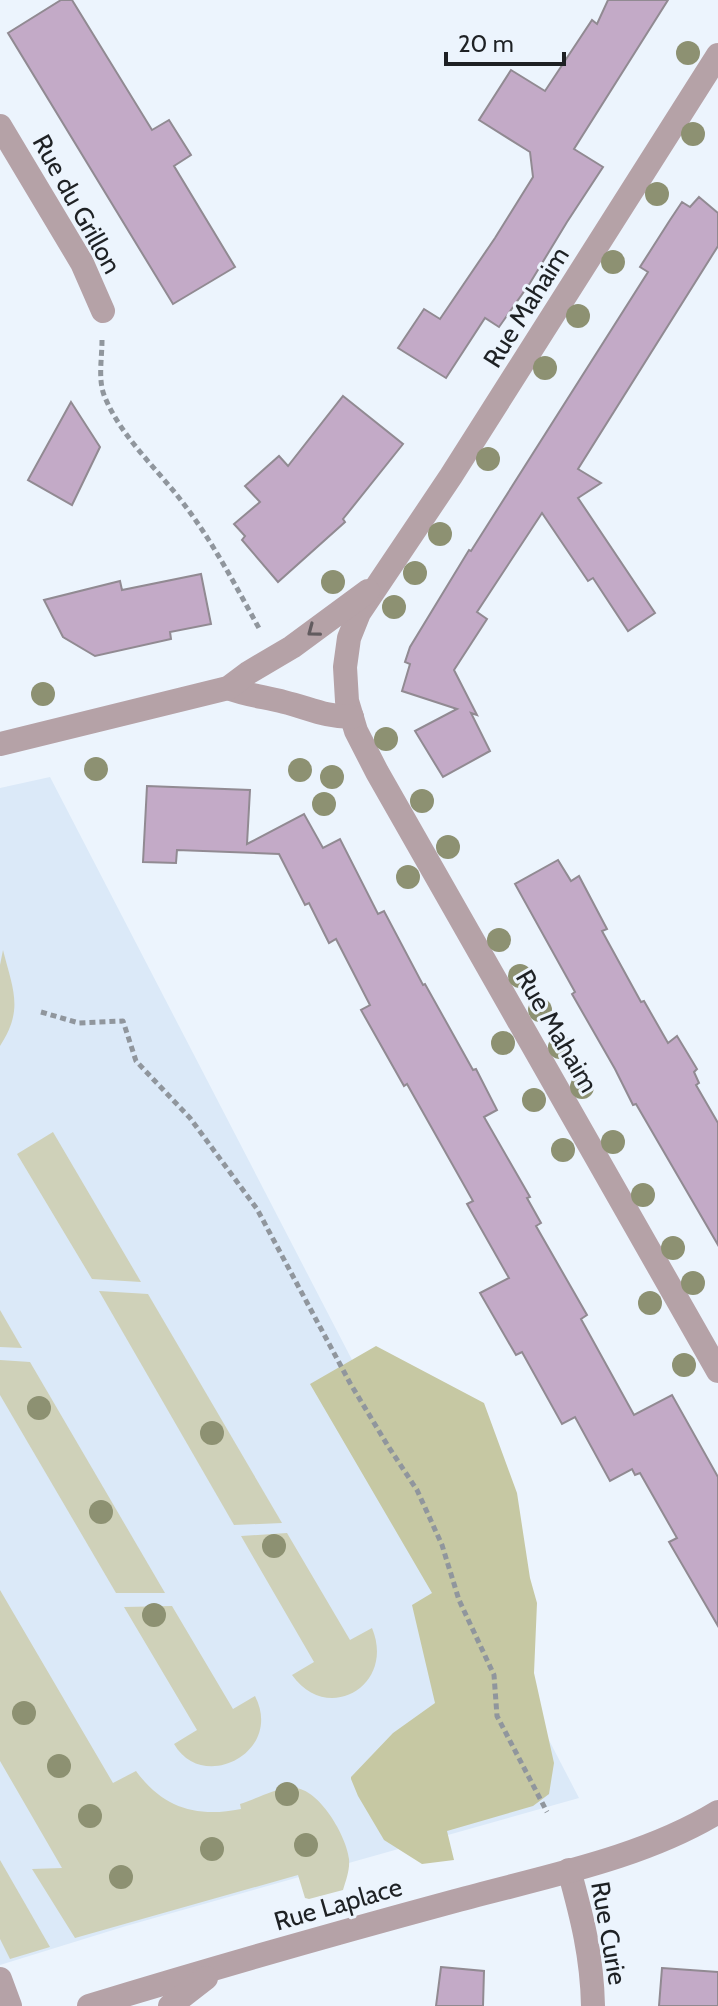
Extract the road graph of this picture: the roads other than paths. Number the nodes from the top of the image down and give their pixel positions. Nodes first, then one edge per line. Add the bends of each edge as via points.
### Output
1 (718, 55) edge
2 (0, 126) edge
3 (103, 311) road end
4 (376, 585) junction
5 (228, 688) junction
6 (352, 717) junction
7 (0, 744) edge
8 (718, 1371) edge
9 (718, 1812) edge
10 (569, 1870) junction
11 (225, 1966) junction
12 (0, 1979) edge
13 (10, 2006) edge
14 (91, 2006) edge
15 (170, 2006) edge
16 (593, 2006) edge

1 - 4 street, Rue Mahaim
2 - 3 street, Rue du Grillon via 82,263
4 -> 5 street, Rue Mahaim
4 - 6 street, Rue Mahaim via 349,638 345,667
5 - 6 street, Rue Mahaim via 320,714
5 - 7 street, Rue Mahaim
6 - 8 street, Rue Mahaim via 377,772
9 - 10 street, Rue Laplace via 668,1838
10 - 11 street, Rue Laplace
10 - 16 street, Rue Curie via 589,1946
11 - 14 street, Rue Laplace
11 - 15 street
12 - 13 street

